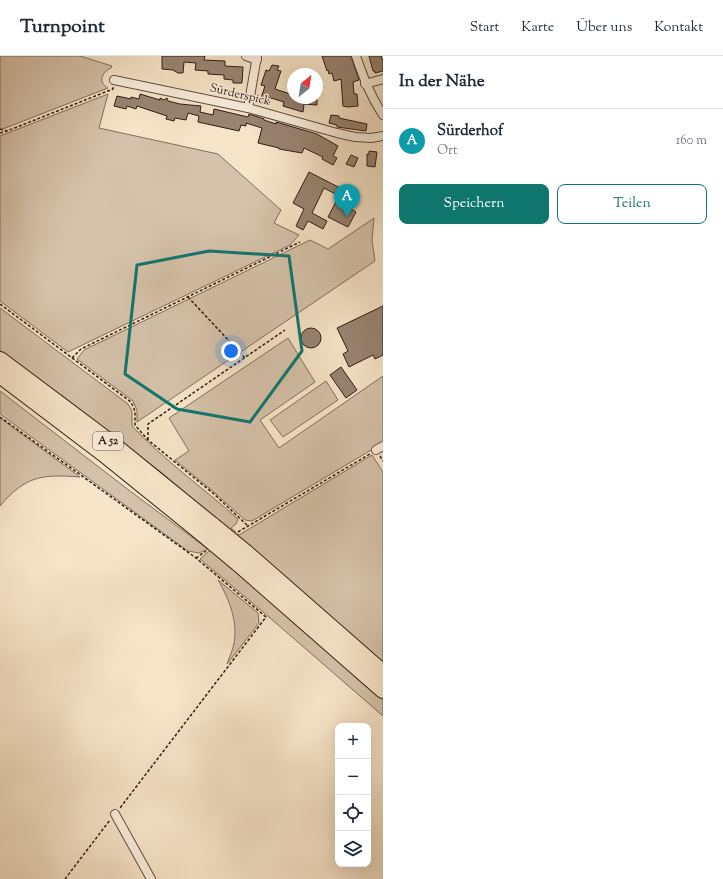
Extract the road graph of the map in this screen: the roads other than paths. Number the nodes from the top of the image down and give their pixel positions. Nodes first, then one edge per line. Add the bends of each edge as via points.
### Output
1 (246, 56) edge
2 (356, 56) edge
3 (257, 58) edge
4 (383, 79) edge
5 (114, 80) road end
6 (365, 84) junction
7 (248, 108) junction
8 (383, 115) edge
9 (383, 136) edge
10 (0, 360) edge
11 (0, 375) edge
12 (207, 529) junction
13 (242, 558) junction
14 (383, 673) edge
15 (383, 690) edge
16 (115, 814) road end
17 (151, 879) edge

1 - 3 street
2 - 6 street
3 - 7 street
4 - 6 street
5 - 7 street, Sürderspick
6 - 8 street
7 - 9 street, Sürderspick via 355,137
10 - 12 highway, A 52 via 106,439
11 - 12 highway, A 52
12 - 13 highway, A 52, bridge
13 - 14 highway, A 52
13 - 15 highway, A 52
16 - 17 street

